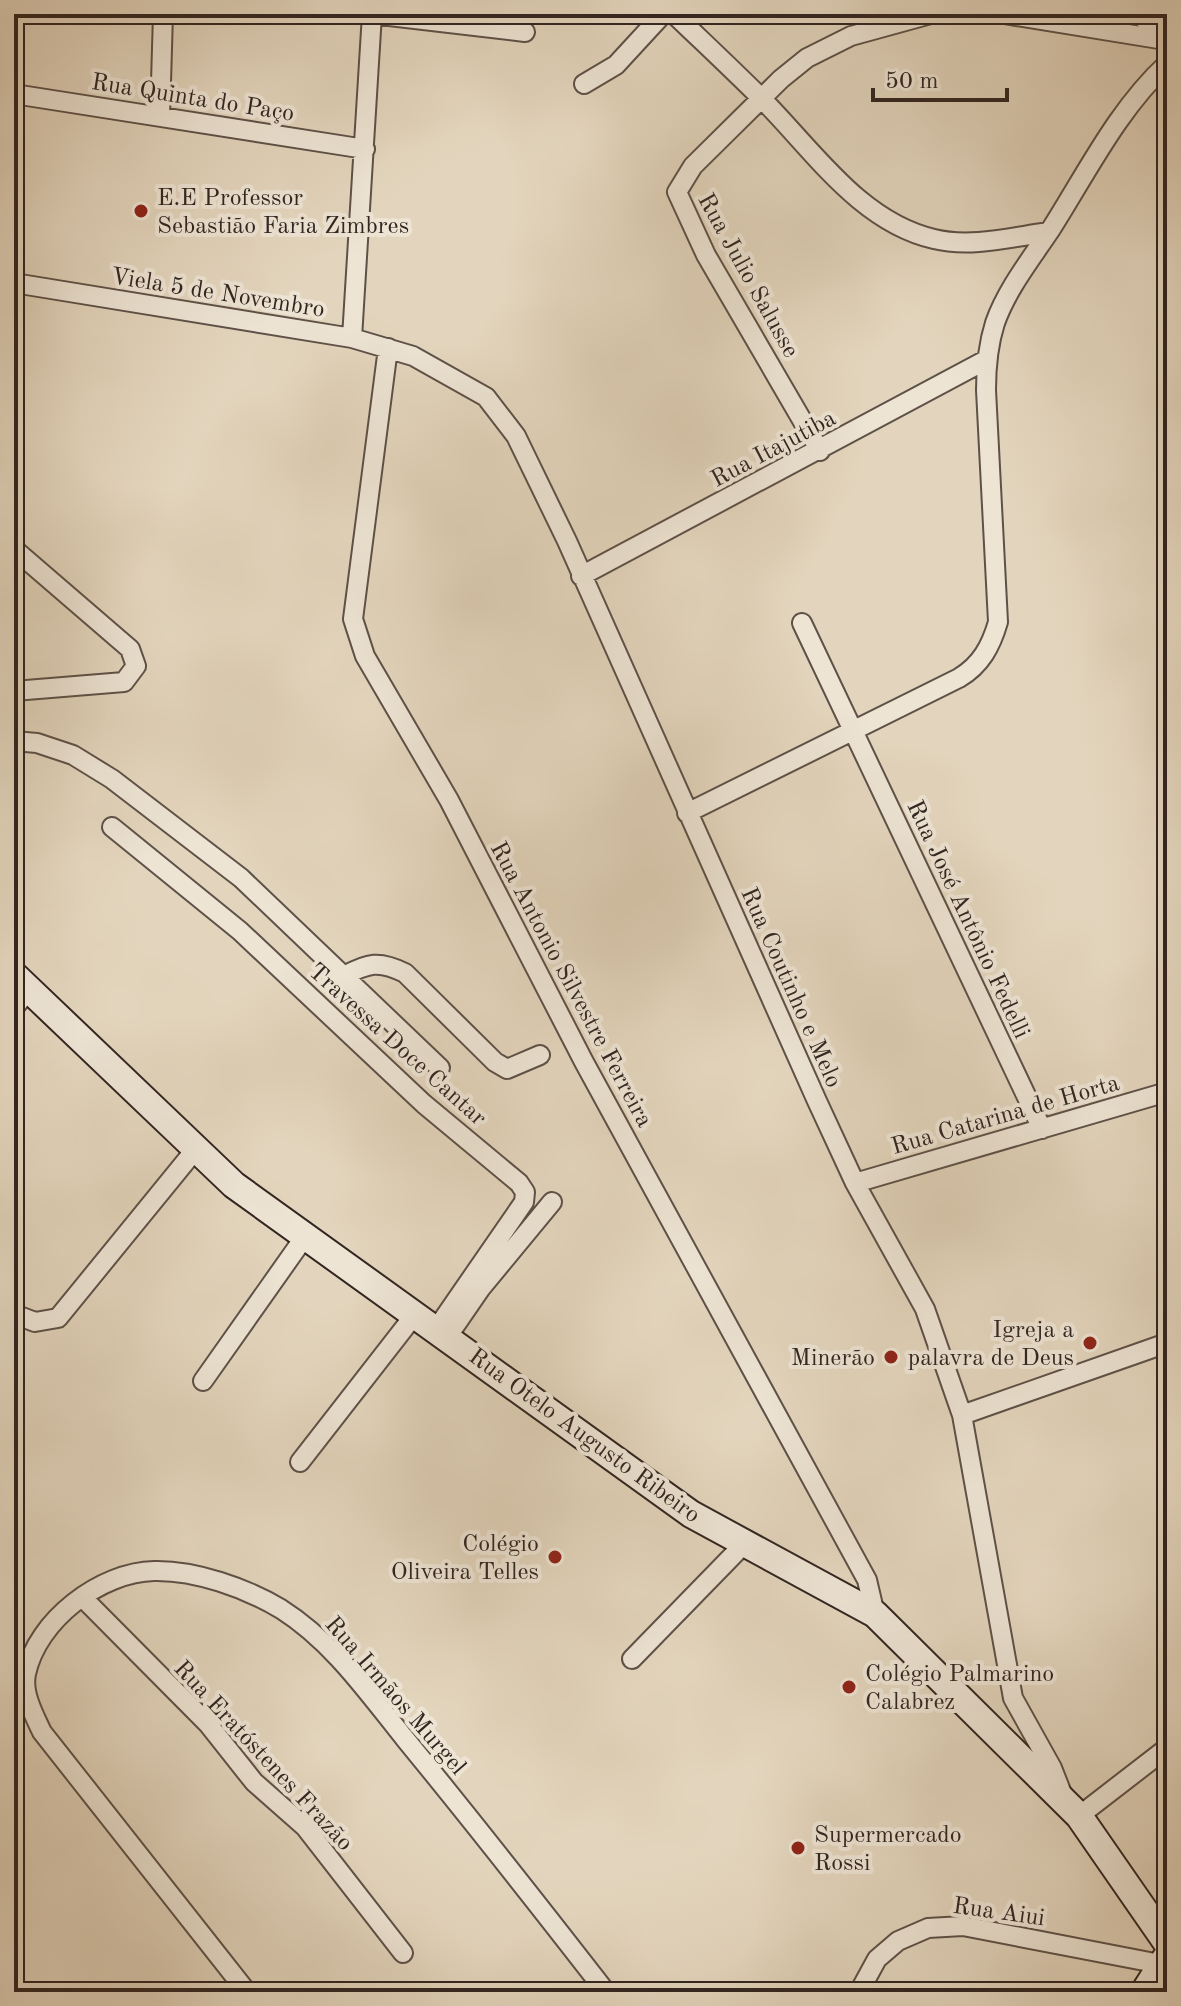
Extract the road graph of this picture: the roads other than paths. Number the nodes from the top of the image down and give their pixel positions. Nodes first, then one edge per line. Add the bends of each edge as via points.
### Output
1 (163, 14) edge
2 (372, 14) edge
3 (663, 14) edge
4 (674, 14) edge
5 (931, 14) edge
6 (1004, 14) edge
7 (1139, 14) edge
8 (525, 32) dead end
9 (1166, 40) edge
10 (1167, 64) edge
11 (584, 84) dead end
12 (14, 94) edge
13 (761, 98) junction
14 (160, 116) junction
15 (365, 149) junction
16 (1049, 232) junction
17 (14, 283) edge
18 (352, 338) junction
19 (388, 348) junction
20 (413, 356) joint
21 (986, 360) junction
22 (820, 451) junction
23 (14, 549) edge
24 (581, 576) junction
25 (802, 623) dead end
26 (14, 691) edge
27 (853, 729) junction
28 (14, 741) edge
29 (687, 813) junction
30 (112, 827) dead end
31 (344, 976) junction
32 (19, 991) edge
33 (540, 1055) dead end
34 (440, 1068) dead end
35 (1167, 1092) edge
36 (1042, 1129) junction
37 (195, 1150) junction
38 (855, 1183) junction
39 (552, 1202) dead end
40 (306, 1235) junction
41 (14, 1314) edge
42 (433, 1325) junction
43 (1167, 1343) edge
44 (203, 1381) dead end
45 (962, 1415) junction
46 (300, 1462) dead end
47 (745, 1543) junction
48 (82, 1597) junction
49 (875, 1614) junction
50 (632, 1659) dead end
51 (1013, 1698) junction
52 (990, 1729) junction
53 (1167, 1748) edge
54 (1072, 1808) junction
55 (403, 1953) dead end
56 (1165, 1954) edge
57 (247, 1992) edge
58 (606, 1992) edge
59 (859, 1992) edge
60 (1144, 1992) edge

1 - 14 street
2 - 8 street
2 - 15 street
3 - 11 street via 616,65
4 - 13 street
5 - 13 street, Rua Julio Salusse via 828,47
6 - 9 street
7 - 9 street
10 - 16 street via 1148,82
12 - 14 street, Rua Quinta do Paço
13 - 16 street via 852,193 906,231 959,242
13 - 22 street, Rua Julio Salusse via 680,182 679,201
14 - 15 street, Rua Quinta do Paço
15 - 18 street
16 - 21 street via 1004,304
17 - 18 street, Viela 5 de Novembro
18 - 19 street, Viela 5 de Novembro
19 - 20 street, Viela 5 de Novembro
19 - 49 street, Rua Antonio Silvestre Ferreira via 353,619 365,656 449,800 584,1062 867,1580
20 - 24 street, Rua Coutinho e Melo via 486,397 500,412
21 - 22 street, Rua Itajutiba
21 - 27 street via 998,622 993,642 959,678
22 - 24 street, Rua Itajutiba
23 - 26 street via 130,649 136,666 124,682
24 - 29 street, Rua Coutinho e Melo
25 - 27 street, Rua José Antônio Fedelli
27 - 29 street
27 - 36 street, Rua José Antônio Fedelli
28 - 31 street via 73,755 112,779 241,878
29 - 38 street, Rua Coutinho e Melo
30 - 42 street, Travessa Doce Cantar via 240,931 525,1192 524,1202
31 - 33 street via 369,962 387,964 405,973 495,1062 507,1069
31 - 34 street
32 - 37 street, Rua Otelo Augusto Ribeiro
35 - 36 street, Rua Catarina de Horta
36 - 38 street, Rua Catarina de Horta
37 - 40 street, Rua Otelo Augusto Ribeiro via 234,1185
37 - 41 street via 67,1309 47,1323
38 - 45 street, Rua Coutinho e Melo via 925,1309
39 - 42 street via 481,1288
40 - 42 street, Rua Otelo Augusto Ribeiro
40 - 44 street
42 - 46 street
42 - 47 street, Rua Otelo Augusto Ribeiro via 650,1486
43 - 45 street
45 - 51 street, Rua Coutinho e Melo
47 - 49 street, Rua Otelo Augusto Ribeiro
47 - 50 street
48 - 55 street, Rua Eratóstenes Frazão via 208,1724 254,1782 305,1827
48 - 57 street, Rua Irmãos Murgel via 60,1616 38,1648 25,1676 29,1702 51,1745
48 - 58 street, Rua Irmãos Murgel via 113,1577 154,1571 195,1575 278,1607 310,1629 441,1782
49 - 52 street, Rua Otelo Augusto Ribeiro
51 - 52 street via 1009,1717
51 - 54 street, Rua Coutinho e Melo
52 - 54 street, Rua Otelo Augusto Ribeiro
53 - 54 street
54 - 56 street, Rua Otelo Augusto Ribeiro
56 - 59 street, Rua Aiui via 963,1926 928,1928 898,1941 877,1959
56 - 60 street

